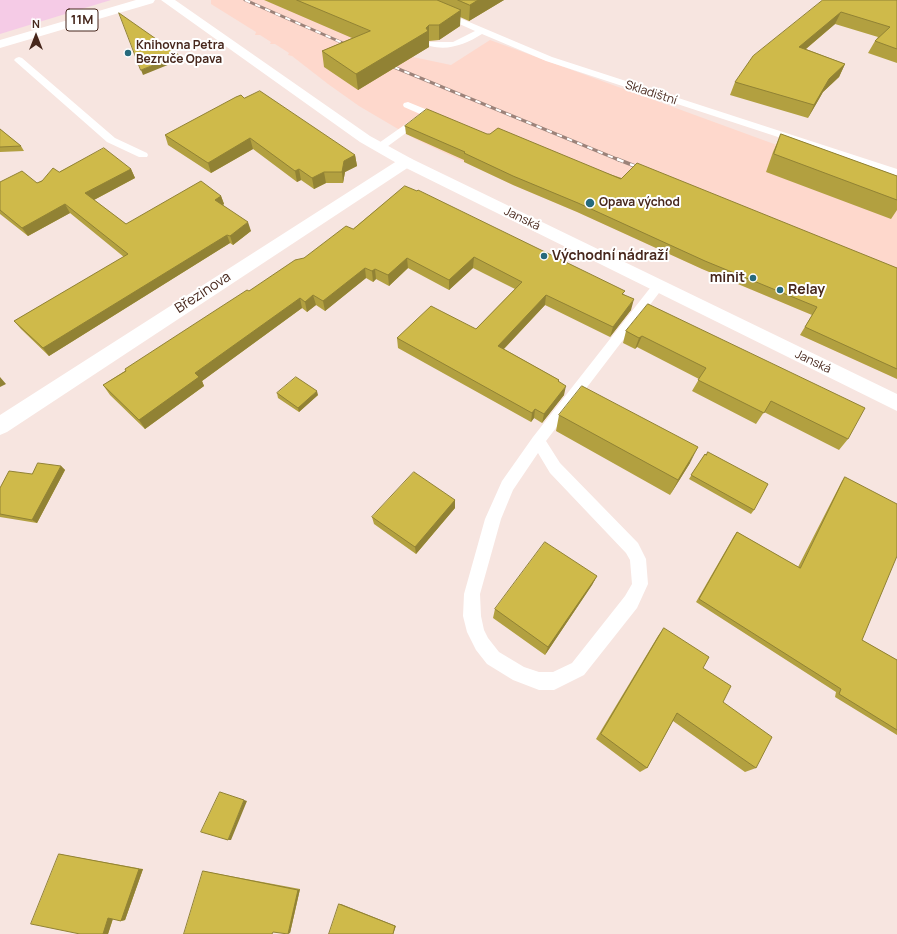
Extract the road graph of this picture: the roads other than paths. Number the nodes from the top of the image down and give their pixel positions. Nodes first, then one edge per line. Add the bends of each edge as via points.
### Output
1 (149, 0) edge
2 (167, 0) edge
3 (410, 0) edge
4 (482, 30) junction
5 (0, 44) edge
6 (434, 44) edge
7 (19, 60) dead end
8 (408, 105) dead end
9 (380, 147) junction
10 (142, 155) dead end
11 (406, 162) junction
12 (897, 173) edge
13 (658, 286) junction
14 (897, 403) edge
15 (0, 426) edge
16 (538, 441) junction

1 - 5 main road, 11M
2 - 9 main road, Janská
3 - 4 lane, Skladištní
4 - 6 lane via 452,45
4 - 12 lane, Skladištní via 549,59
7 - 10 lane via 111,140
8 - 9 lane via 426,113
9 - 11 main road, Janská
11 - 13 main road, Janská
11 - 15 main road, Březinova
13 - 14 main road, Janská
13 - 16 lane
16 - 16 lane via 499,502 472,594 472,616 476,632 493,658 519,674 539,680 554,680 578,669 631,602 640,584 640,571 638,559 632,548 555,468

